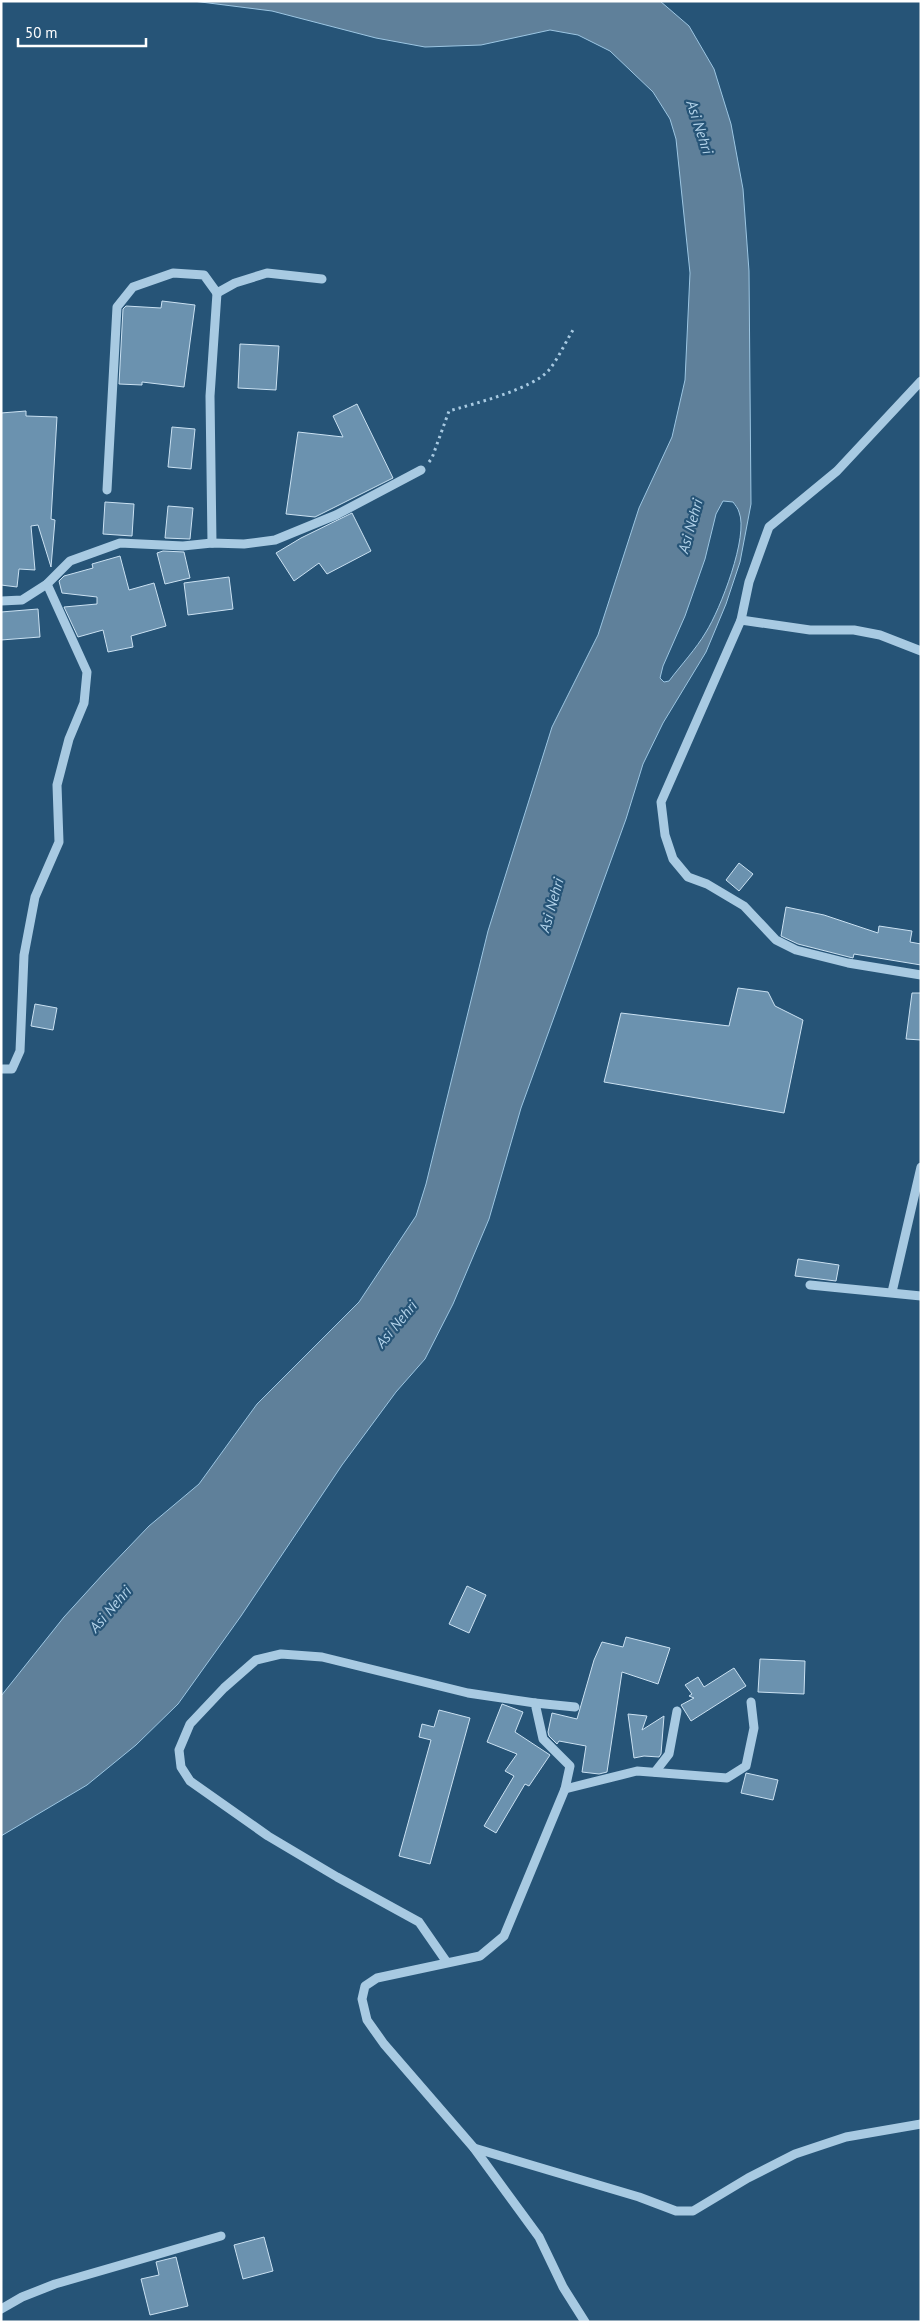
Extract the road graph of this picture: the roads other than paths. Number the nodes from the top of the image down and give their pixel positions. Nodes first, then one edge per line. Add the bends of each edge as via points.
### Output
1 (322, 279) dead end
2 (217, 293) junction
3 (921, 381) edge
4 (421, 470) road end
5 (107, 490) dead end
6 (212, 542) junction
7 (47, 584) junction
8 (1, 601) edge
9 (741, 620) junction
10 (921, 651) edge
11 (921, 975) edge
12 (1, 1069) edge
13 (921, 1167) edge
14 (810, 1285) dead end
15 (892, 1292) junction
16 (921, 1296) edge
17 (751, 1702) dead end
18 (535, 1703) junction
19 (575, 1707) dead end
20 (677, 1711) dead end
21 (655, 1772) junction
22 (565, 1789) junction
23 (446, 1961) junction
24 (921, 2124) edge
25 (474, 2148) junction
26 (221, 2236) dead end
27 (1, 2309) edge
28 (585, 2322) edge

1 - 2 street via 268,273 235,283
2 - 5 street via 204,275 173,272 133,287 117,307
2 - 6 street via 210,396
3 - 9 street via 837,471 769,527 749,582
4 - 6 street via 336,515 275,540 244,544
6 - 7 street via 183,546 120,543 70,561
7 - 8 street via 22,600
7 - 12 street via 87,672 84,703 69,739 58,785 59,842 35,897 24,955 20,1051 12,1069
9 - 10 street via 810,630 854,630 880,635
9 - 11 street via 661,802 665,835 673,859 688,876 744,906 776,940 796,950 848,963
13 - 15 street
14 - 15 street
15 - 16 street
17 - 21 street via 754,1728 746,1766 727,1778
18 - 19 street
18 - 22 street via 543,1739 570,1766
18 - 23 street via 468,1693 322,1657 281,1654 256,1660 224,1688 190,1724 179,1750 181,1767 190,1781 268,1836 419,1922
20 - 21 street via 669,1754
21 - 22 street via 637,1771
22 - 23 street via 504,1936 480,1956
23 - 25 street via 377,1978 365,1986 362,1999 367,2020 384,2044
24 - 25 street via 846,2137 795,2154 693,2211 676,2211
25 - 28 street via 539,2237 563,2287
26 - 27 street via 55,2284

